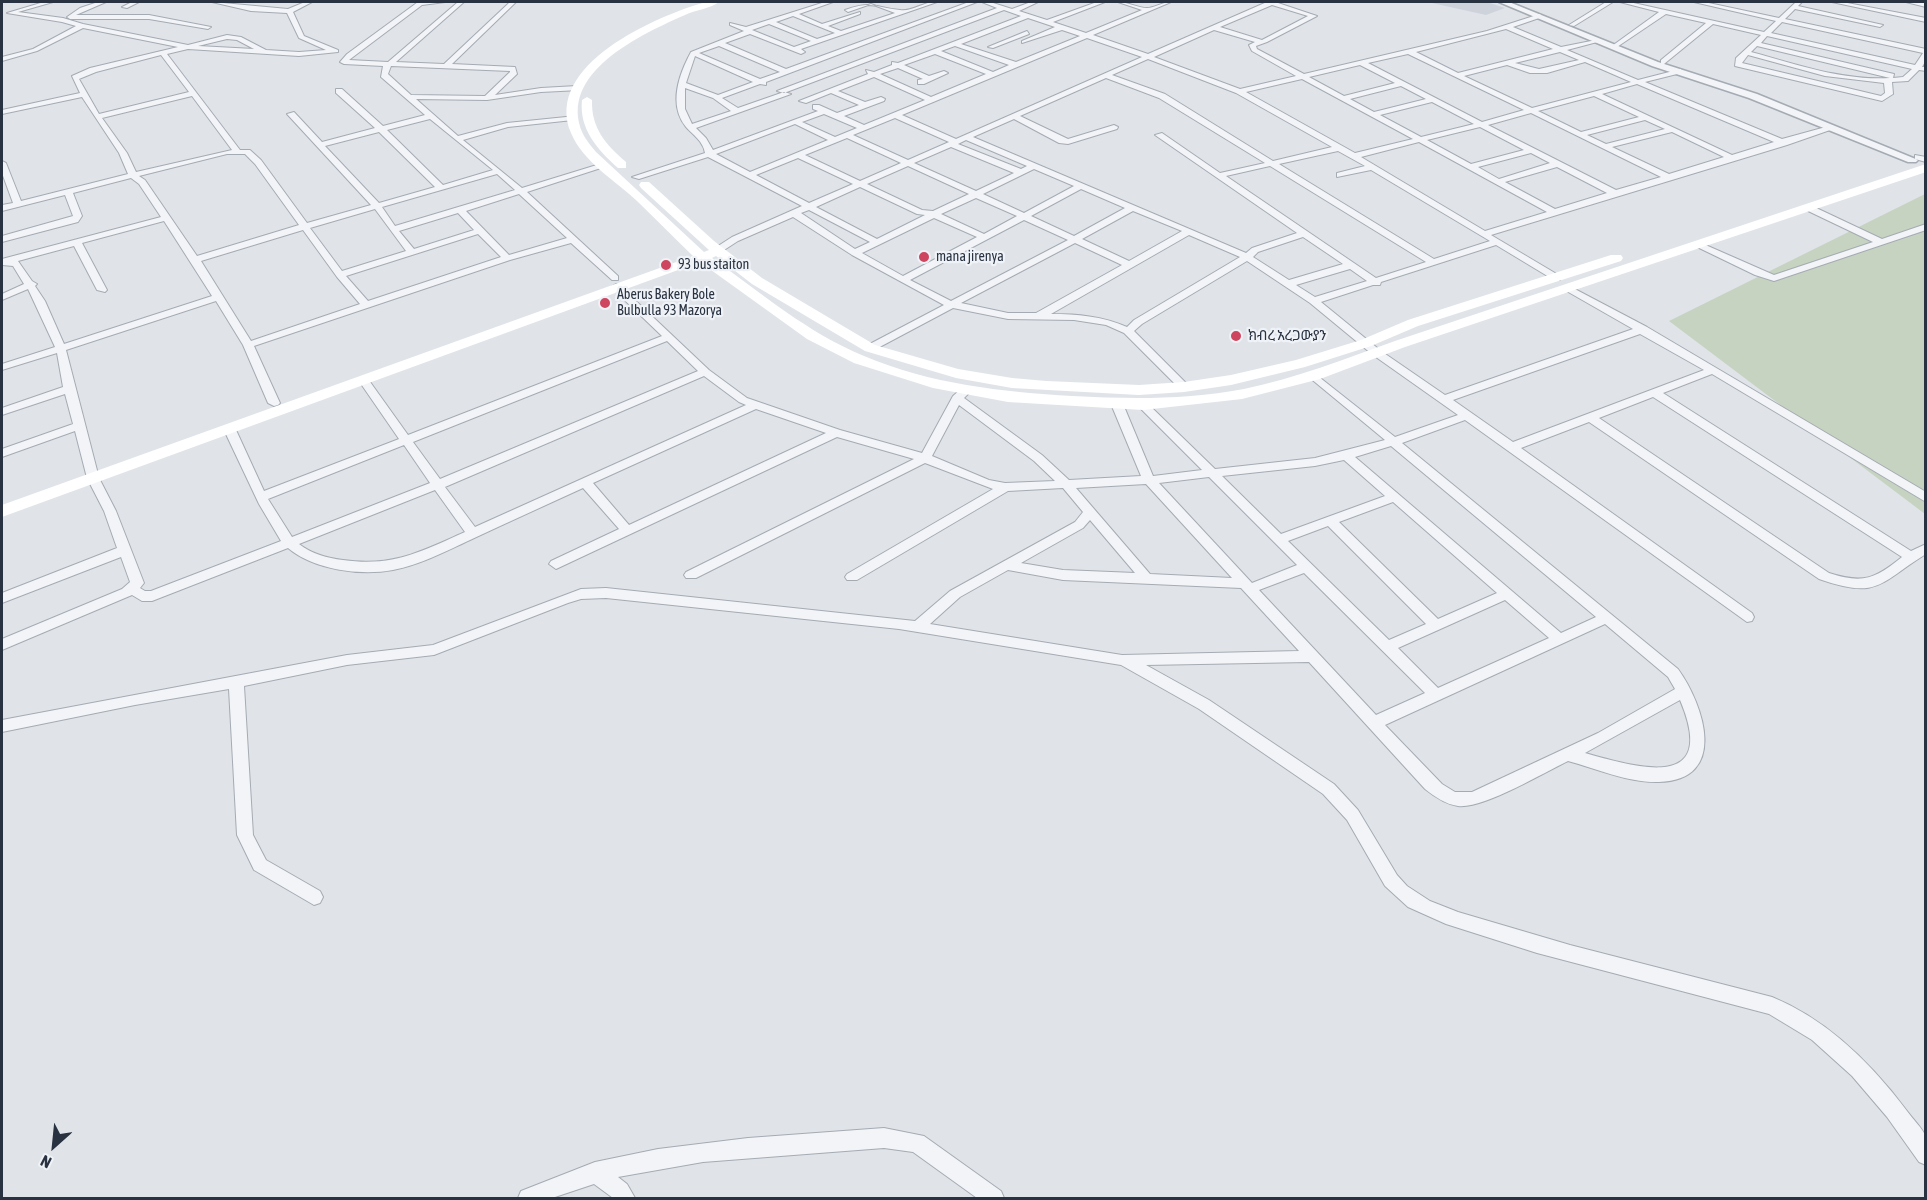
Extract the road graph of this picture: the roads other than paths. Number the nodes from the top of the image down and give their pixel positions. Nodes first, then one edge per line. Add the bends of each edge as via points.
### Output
1 (50, 2) edge
2 (103, 2) edge
3 (136, 2) edge
4 (215, 2) edge
5 (309, 2) edge
6 (420, 2) edge
7 (442, 2) edge
8 (461, 2) edge
9 (513, 2) edge
10 (714, 2) edge
11 (729, 2) edge
12 (830, 2) edge
13 (871, 2) edge
14 (892, 2) edge
15 (934, 2) edge
16 (974, 2) edge
17 (985, 2) edge
18 (1035, 2) edge
19 (1101, 2) edge
20 (1121, 2) edge
21 (1168, 2) edge
22 (1271, 2) edge
23 (1503, 2) edge
24 (1511, 2) edge
25 (1610, 2) edge
26 (1623, 2) edge
27 (1697, 2) edge
28 (1734, 2) edge
29 (1835, 2) edge
30 (1909, 2) edge
31 (1796, 4) edge
32 (1926, 5) edge
33 (881, 6) junction
34 (125, 7) dead end
35 (815, 7) junction
36 (956, 8) junction
37 (1726, 8) junction
38 (1009, 9) junction
39 (826, 10) dead end
40 (850, 10) junction
41 (1148, 10) junction
42 (289, 11) junction
43 (1665, 11) junction
44 (10, 12) junction
45 (858, 13) junction
46 (901, 13) junction
47 (1890, 13) junction
48 (793, 14) junction
49 (2, 15) edge
50 (127, 16) junction
51 (935, 16) junction
52 (1028, 16) junction
53 (1540, 16) junction
54 (845, 17) junction
55 (891, 17) junction
56 (982, 17) junction
57 (67, 18) junction
58 (1843, 18) junction
59 (1780, 20) junction
60 (1926, 20) edge
61 (879, 21) junction
62 (770, 22) junction
63 (1048, 22) junction
64 (1712, 22) junction
65 (732, 24) dead end
66 (914, 25) junction
67 (961, 25) junction
68 (1004, 25) junction
69 (1880, 25) junction
70 (82, 26) junction
71 (822, 26) junction
72 (1572, 26) junction
73 (208, 27) dead end
74 (1062, 27) junction
75 (1212, 27) junction
76 (1506, 27) junction
77 (94, 28) junction
78 (749, 30) junction
79 (1831, 31) junction
80 (940, 33) junction
81 (1027, 33) junction
82 (842, 34) junction
83 (1766, 34) junction
84 (1038, 36) junction
85 (1088, 36) junction
86 (1014, 38) junction
87 (1869, 39) junction
88 (1599, 40) junction
89 (631, 41) junction
90 (772, 41) junction
91 (962, 41) junction
92 (1259, 41) junction
93 (818, 42) junction
94 (1024, 42) junction
95 (719, 43) junction
96 (761, 44) dead end
97 (1756, 44) junction
98 (855, 46) junction
99 (1616, 46) junction
100 (186, 47) junction
101 (991, 47) junction
102 (751, 48) dead end
103 (795, 49) junction
104 (1563, 50) junction
105 (336, 51) junction
106 (935, 51) junction
107 (1050, 51) junction
108 (264, 52) junction
109 (740, 52) junction
110 (1410, 52) junction
111 (163, 53) junction
112 (693, 53) junction
113 (1747, 53) junction
114 (1926, 53) edge
115 (350, 55) junction
116 (831, 55) junction
117 (876, 56) junction
118 (1147, 56) junction
119 (2, 59) edge
120 (820, 59) junction
121 (957, 60) junction
122 (1586, 60) junction
123 (1027, 61) junction
124 (1360, 62) junction
125 (1664, 62) junction
126 (1509, 63) junction
127 (389, 65) junction
128 (852, 65) junction
129 (1016, 65) junction
130 (897, 66) junction
131 (445, 67) junction
132 (1917, 68) junction
133 (934, 69) junction
134 (1926, 69) edge
135 (1678, 71) junction
136 (786, 72) junction
137 (945, 73) junction
138 (874, 74) junction
139 (919, 75) junction
140 (994, 75) junction
141 (1302, 75) junction
142 (1458, 75) junction
143 (1107, 76) junction
144 (954, 77) dead end
145 (929, 79) junction
146 (1905, 79) junction
147 (963, 80) dead end
148 (760, 81) junction
149 (1888, 81) junction
150 (1638, 82) junction
151 (682, 84) junction
152 (896, 84) junction
153 (972, 84) junction
154 (1401, 84) junction
155 (577, 88) junction
156 (906, 88) junction
157 (831, 90) junction
158 (339, 91) dead end
159 (1239, 91) junction
160 (784, 92) junction
161 (194, 93) junction
162 (879, 93) junction
163 (1596, 94) junction
164 (83, 95) junction
165 (410, 97) junction
166 (718, 97) junction
167 (487, 98) junction
168 (1344, 98) junction
169 (932, 100) junction
170 (1431, 100) junction
171 (803, 101) junction
172 (855, 101) junction
173 (890, 103) dead end
174 (865, 105) junction
175 (1532, 110) junction
176 (737, 111) junction
177 (824, 111) junction
178 (897, 111) junction
179 (2, 112) edge
180 (291, 114) dead end
181 (1374, 114) junction
182 (1014, 116) junction
183 (97, 117) junction
184 (432, 117) junction
185 (837, 117) junction
186 (1647, 117) junction
187 (573, 118) junction
188 (794, 122) junction
189 (1479, 125) junction
190 (690, 127) junction
191 (1114, 127) dead end
192 (1830, 127) junction
193 (864, 128) junction
194 (381, 129) junction
195 (1672, 130) junction
196 (1581, 134) junction
197 (847, 135) junction
198 (1159, 135) dead end
199 (966, 137) junction
200 (596, 138) junction
201 (457, 140) junction
202 (834, 140) junction
203 (1420, 140) junction
204 (582, 141) junction
205 (954, 143) junction
206 (1784, 143) junction
207 (320, 146) junction
208 (1606, 146) junction
209 (1339, 148) junction
210 (237, 151) junction
211 (1530, 151) junction
212 (709, 154) junction
213 (798, 155) junction
214 (1354, 156) junction
215 (1733, 158) junction
216 (1921, 160) edge
217 (908, 163) junction
218 (1272, 164) junction
219 (1557, 164) junction
220 (2, 165) edge
221 (603, 166) junction
222 (1034, 166) junction
223 (1372, 166) junction
224 (1469, 167) junction
225 (499, 171) junction
226 (1020, 172) junction
227 (750, 175) junction
228 (1221, 175) junction
229 (1340, 175) dead end
230 (134, 177) junction
231 (636, 177) junction
232 (1668, 177) junction
233 (1497, 182) junction
234 (859, 184) junction
235 (1081, 186) junction
236 (441, 188) junction
237 (68, 190) junction
238 (520, 191) junction
239 (976, 193) junction
240 (1614, 193) junction
241 (18, 204) junction
242 (377, 206) junction
243 (808, 207) junction
244 (2, 208) edge
245 (1132, 208) junction
246 (1809, 208) junction
247 (460, 210) junction
248 (1554, 212) junction
249 (794, 213) junction
250 (933, 214) junction
251 (1024, 215) junction
252 (166, 218) junction
253 (306, 226) junction
254 (1926, 227) edge
255 (393, 230) junction
256 (479, 231) junction
257 (1189, 231) junction
258 (1304, 233) junction
259 (1484, 234) junction
260 (984, 237) junction
261 (2, 238) edge
262 (571, 240) junction
263 (1075, 240) junction
264 (76, 242) junction
265 (877, 242) junction
266 (1497, 242) junction
267 (1881, 242) junction
268 (1698, 245) junction
269 (705, 250) junction
270 (412, 252) junction
271 (855, 254) junction
272 (1247, 257) junction
273 (507, 258) junction
274 (195, 260) junction
275 (4, 262) edge
276 (1434, 263) junction
277 (1130, 265) junction
278 (1352, 265) junction
279 (340, 275) junction
280 (1557, 278) junction
281 (903, 280) junction
282 (615, 283) junction
283 (1377, 283) junction
284 (32, 284) junction
285 (1287, 284) junction
286 (1568, 289) junction
287 (102, 290) dead end
288 (2, 297) edge
289 (218, 297) junction
290 (1314, 301) junction
291 (950, 304) junction
292 (366, 305) junction
293 (1039, 316) junction
294 (1643, 329) junction
295 (1128, 331) junction
296 (669, 337) junction
297 (248, 345) junction
298 (60, 347) junction
299 (870, 348) junction
300 (1372, 348) junction
301 (2, 367) edge
302 (1713, 370) junction
303 (705, 372) junction
304 (1314, 376) junction
305 (364, 381) junction
306 (1184, 387) junction
307 (69, 388) junction
308 (1655, 393) junction
309 (961, 394) junction
310 (1446, 399) junction
311 (274, 403) junction
312 (1117, 404) junction
313 (755, 405) junction
314 (1143, 405) junction
315 (2, 412) edge
316 (1468, 416) junction
317 (1591, 418) junction
318 (80, 425) junction
319 (230, 430) junction
320 (836, 433) junction
321 (406, 440) junction
322 (1393, 442) junction
323 (1512, 447) junction
324 (2, 453) edge
325 (1347, 456) junction
326 (925, 458) junction
327 (92, 473) junction
328 (1213, 475) junction
329 (1149, 480) junction
330 (585, 482) junction
331 (1066, 484) junction
332 (438, 485) junction
333 (1005, 487) junction
334 (261, 497) junction
335 (1394, 497) junction
336 (1926, 498) edge
337 (2, 500) edge
338 (2, 511) edge
339 (1089, 513) junction
340 (1329, 520) junction
341 (627, 530) junction
342 (472, 533) junction
343 (1277, 540) junction
344 (291, 544) junction
345 (1926, 548) edge
346 (125, 550) junction
347 (1910, 556) junction
348 (555, 564) dead end
349 (1005, 565) junction
350 (1306, 567) junction
351 (691, 575) dead end
352 (852, 577) dead end
353 (1147, 579) junction
354 (1246, 586) junction
355 (133, 589) junction
356 (1507, 594) junction
357 (2, 598) edge
358 (1747, 617) dead end
359 (1606, 618) junction
360 (1436, 625) junction
361 (918, 627) junction
362 (1559, 639) junction
363 (2, 645) edge
364 (1387, 647) junction
365 (1312, 656) junction
366 (1122, 660) junction
367 (236, 682) junction
368 (1684, 690) junction
369 (1436, 695) junction
370 (1374, 723) junction
371 (2, 726) edge
372 (1567, 754) junction
373 (314, 897) dead end
374 (1926, 1155) edge
375 (595, 1172) junction
376 (528, 1198) edge
377 (625, 1198) edge
378 (994, 1198) edge

1 - 44 street
2 - 57 street
3 - 34 street
4 - 42 street
5 - 42 street
6 - 7 street
6 - 115 street
8 - 127 street
9 - 131 street
10 - 89 main road via 668,18
11 - 89 main road via 675,20
12 - 35 street
13 - 33 street
13 - 40 street
14 - 33 street
15 - 46 street
16 - 36 street
17 - 38 street
18 - 38 street
19 - 63 street
20 - 41 street
21 - 41 street
22 - 75 street
22 - 92 street via 1314,16
23 - 53 street
24 - 72 street
25 - 72 street
26 - 43 street
27 - 37 street
28 - 37 street
29 - 47 street
30 - 32 street
31 - 58 street
31 - 59 street
33 - 46 street
35 - 39 street
35 - 48 street
36 - 51 street
36 - 56 street
37 - 59 street
38 - 52 street
38 - 56 street
40 - 45 street
40 - 54 street via 837,14
41 - 85 street
42 - 105 street via 301,37
43 - 64 street
43 - 99 street
44 - 49 street
44 - 57 street
45 - 54 street
45 - 61 street
46 - 55 street
47 - 60 street
47 - 69 street
48 - 62 street
48 - 71 street
50 - 57 street
50 - 73 street
50 - 77 street
51 - 66 street
51 - 67 street
52 - 63 street
52 - 68 street
53 - 76 street
53 - 88 street
54 - 71 street
55 - 61 street
55 - 66 street
56 - 67 street
57 - 70 street
58 - 69 street
58 - 79 street
59 - 79 street
59 - 83 street
61 - 82 street
62 - 78 street
62 - 93 street
63 - 74 street
64 - 83 street
64 - 125 street
65 - 78 street
66 - 80 street
66 - 98 street
67 - 80 street
68 - 81 street
68 - 91 street
69 - 87 street
70 - 77 street
70 - 119 street via 36,50
71 - 82 street
72 - 99 street
74 - 84 street
74 - 85 street
75 - 92 street
75 - 118 street
76 - 104 street
76 - 110 street
77 - 100 street
78 - 90 street
78 - 95 street
79 - 87 street
80 - 91 street
80 - 117 street
81 - 84 street
81 - 86 street
82 - 93 street
83 - 97 street
83 - 132 street
84 - 94 street
85 - 107 street
85 - 118 street
86 - 94 street
86 - 101 street
87 - 114 street
88 - 99 street
88 - 104 street
89 - 155 main road via 589,71
89 - 200 main road via 589,90 587,117
90 - 96 street
90 - 103 street
91 - 101 street
91 - 106 street
91 - 129 street
92 - 141 street via 1251,48
93 - 103 street
94 - 107 street
95 - 109 street
95 - 112 street
97 - 113 street
97 - 146 street
98 - 116 street
98 - 117 street
99 - 125 street
99 - 135 street
100 - 108 street
100 - 108 street via 234,37
100 - 111 street
101 - 123 street
102 - 109 street
103 - 120 street
104 - 122 street
104 - 126 street
105 - 108 street
105 - 115 street
106 - 121 street
106 - 130 street
107 - 123 street
109 - 136 street
110 - 124 street
110 - 142 street
111 - 161 street
111 - 164 street via 78,75 75,78
112 - 148 street
112 - 151 street
113 - 149 street via 1846,78
113 - 149 street via 1738,64 1875,98 1889,94
114 - 132 street
115 - 127 street via 344,62
116 - 120 street
116 - 128 street
117 - 128 street
117 - 130 street
118 - 143 street
118 - 159 street
120 - 136 street
121 - 133 street
121 - 140 street
122 - 126 street via 1537,73
122 - 150 street
123 - 129 street
124 - 141 street
124 - 154 street
125 - 216 street via 1734,85
126 - 142 street
127 - 131 street
127 - 165 street via 384,75
128 - 138 street
128 - 160 street
129 - 140 street
130 - 138 street
130 - 139 street
131 - 167 street via 512,69 514,72
132 - 134 street
132 - 146 street
133 - 137 street
133 - 139 street
135 - 150 street
135 - 192 street
136 - 148 street
137 - 144 street
137 - 145 street
138 - 152 street
138 - 157 street
139 - 145 street
140 - 153 street
141 - 159 street
141 - 168 street
142 - 175 street
143 - 182 street
143 - 218 street via 1162,96
145 - 156 street
146 - 149 street
147 - 153 street
148 - 160 street
148 - 166 street
150 - 163 street
150 - 206 street
151 - 166 street
151 - 190 street via 681,109
152 - 156 street
152 - 162 street
153 - 169 street
154 - 168 street
154 - 170 street
155 - 167 street
155 - 187 main road
156 - 169 street
157 - 171 street
157 - 172 street
158 - 194 street
159 - 209 street
160 - 171 street
160 - 176 street
161 - 183 street
161 - 210 street
162 - 172 street
162 - 173 street
162 - 174 street
163 - 175 street
163 - 186 street
164 - 179 street
164 - 183 street
165 - 167 street
165 - 184 street
166 - 176 street via 717,100
168 - 181 street
169 - 178 street
170 - 181 street
170 - 189 street
171 - 177 street
172 - 174 street
174 - 185 street
175 - 189 street
175 - 196 street
176 - 190 street
177 - 185 street
177 - 188 street
178 - 193 street
178 - 205 street
180 - 207 street
181 - 203 street
182 - 191 street via 1068,142
182 - 199 street
183 - 230 street via 123,153
184 - 194 street
184 - 201 street
185 - 193 street
186 - 195 street
186 - 196 street
187 - 201 street via 507,125
187 - 204 main road
188 - 202 street
188 - 212 street
189 - 203 street
189 - 211 street
190 - 212 street via 708,146
192 - 206 street
192 - 216 street
193 - 197 street
194 - 207 street
194 - 236 street
195 - 208 street
195 - 215 street
196 - 208 street
197 - 202 street
197 - 217 street
198 - 228 street
199 - 205 street
199 - 222 street
200 - 204 main road
200 - 231 main road via 607,153
201 - 225 street
202 - 213 street
203 - 214 street
203 - 224 street
204 - 221 main road
205 - 217 street
205 - 226 street
206 - 215 street
207 - 242 street
208 - 232 street
209 - 214 street
209 - 218 street
210 - 230 street
210 - 253 street via 247,152 258,162
211 - 219 street
211 - 224 street
212 - 227 street
212 - 231 street
213 - 227 street
213 - 234 street
214 - 223 street
215 - 232 street
216 - 246 main road
216 - 280 main road
217 - 234 street
217 - 239 street
218 - 228 street
218 - 276 street
219 - 233 street
219 - 240 street
220 - 241 street
221 - 238 street
221 - 269 main road
222 - 226 street
222 - 235 street
223 - 229 street
223 - 259 street
224 - 233 street
225 - 236 street
225 - 238 street
226 - 239 street
227 - 243 street
228 - 258 street
230 - 237 street
230 - 252 street via 142,182
231 - 269 main road via 698,232
232 - 240 street
233 - 248 street
234 - 243 street
234 - 250 street via 920,212
235 - 245 street
235 - 251 street
236 - 242 street
237 - 241 street
237 - 261 street via 78,216 75,220
238 - 247 street
238 - 262 street
239 - 250 street
239 - 251 street
240 - 248 street
241 - 244 street
242 - 253 street
242 - 255 street
243 - 249 street
243 - 265 street
245 - 257 street
245 - 263 street
246 - 267 street
246 - 268 main road
247 - 255 street
247 - 256 street
248 - 259 street
249 - 269 street
249 - 271 street
250 - 260 street
250 - 265 street
251 - 260 street
251 - 263 street
252 - 264 street
252 - 274 street
253 - 274 street
253 - 279 street
254 - 267 street
255 - 270 street
256 - 270 street
256 - 273 street
257 - 272 street
257 - 277 street
258 - 272 street
258 - 278 street
259 - 266 street
260 - 281 street
262 - 273 street
262 - 282 street
263 - 277 street
263 - 291 street
264 - 275 street
264 - 287 street
265 - 271 street
266 - 276 street
266 - 280 street
267 - 268 street via 1774,278
268 - 286 main road
269 - 282 main road
269 - 299 main road
269 - 309 main road via 812,336 859,360
270 - 279 street
271 - 281 street
272 - 285 street
272 - 295 street
273 - 292 street
274 - 289 street
275 - 284 street via 16,263
276 - 283 street
277 - 293 street
278 - 283 street
278 - 285 street
279 - 292 street
280 - 300 main road via 1413,323
281 - 291 street
282 - 296 street
282 - 305 main road
282 - 311 main road
283 - 290 street
284 - 288 street
284 - 298 street
285 - 290 street
286 - 294 street
286 - 300 main road
289 - 297 street
289 - 298 street
290 - 300 street
291 - 293 street via 1008,316
291 - 299 street
292 - 297 street
293 - 295 street via 1098,319
294 - 302 street
294 - 310 street
295 - 306 street
296 - 303 street
296 - 321 street
297 - 311 street
298 - 301 street
298 - 307 street
299 - 306 main road via 956,374 1012,383 1139,390
300 - 304 main road
300 - 306 main road
300 - 310 street
302 - 308 street
302 - 336 street
303 - 313 street
303 - 332 street
304 - 314 main road via 1242,394
304 - 322 street
305 - 319 main road
305 - 321 street
307 - 315 street
307 - 318 street
308 - 317 street
308 - 347 street
309 - 312 main road
309 - 326 street
309 - 331 street
310 - 316 street
311 - 327 main road
312 - 314 main road
312 - 329 street
313 - 320 street
313 - 330 street
314 - 328 street
316 - 322 street
316 - 323 street
317 - 323 street
317 - 347 street via 1824,576 1861,584 1879,581
318 - 324 street
318 - 327 street
319 - 327 main road
319 - 334 street
320 - 326 street
320 - 341 street
321 - 332 street
321 - 334 street
322 - 325 street
322 - 359 street
323 - 358 street
325 - 328 street
325 - 335 street
326 - 333 street via 987,484
326 - 351 street
327 - 337 main road
327 - 338 main road
327 - 346 street
328 - 329 street
328 - 343 street
329 - 331 street
329 - 354 street
330 - 341 street
330 - 342 street
331 - 333 street
331 - 339 street
332 - 342 street
332 - 344 street
333 - 352 street
334 - 344 street
335 - 340 street
335 - 356 street
339 - 349 street via 1079,525
339 - 353 street
340 - 343 street
340 - 360 street
341 - 348 street
342 - 344 street via 404,563 388,566 359,567 326,561
343 - 350 street
344 - 355 street via 152,596 142,596
345 - 347 street
346 - 355 street via 137,583
346 - 357 street
349 - 353 street via 1063,575
349 - 361 street via 955,594
350 - 354 street
350 - 364 street
353 - 354 street
354 - 365 street
355 - 363 street
356 - 360 street
356 - 362 street
359 - 362 street
359 - 368 street via 1673,673
360 - 364 street
361 - 366 street
361 - 367 street via 606,593 581,594 434,650 348,660
362 - 369 street
364 - 369 street
365 - 366 street
365 - 370 street
366 - 374 street via 1182,690 1342,801 1361,827 1376,860 1394,885 1414,901 1439,913 1551,949 1772,1006 1797,1017 1865,1073
367 - 371 street
367 - 373 street via 244,835 260,865
368 - 372 street
368 - 372 street via 1699,747 1693,764 1681,772 1656,776
369 - 370 street
370 - 372 street via 1431,784 1453,799 1474,799
375 - 376 street
375 - 377 street
375 - 378 street via 664,1156 900,1139 917,1143

